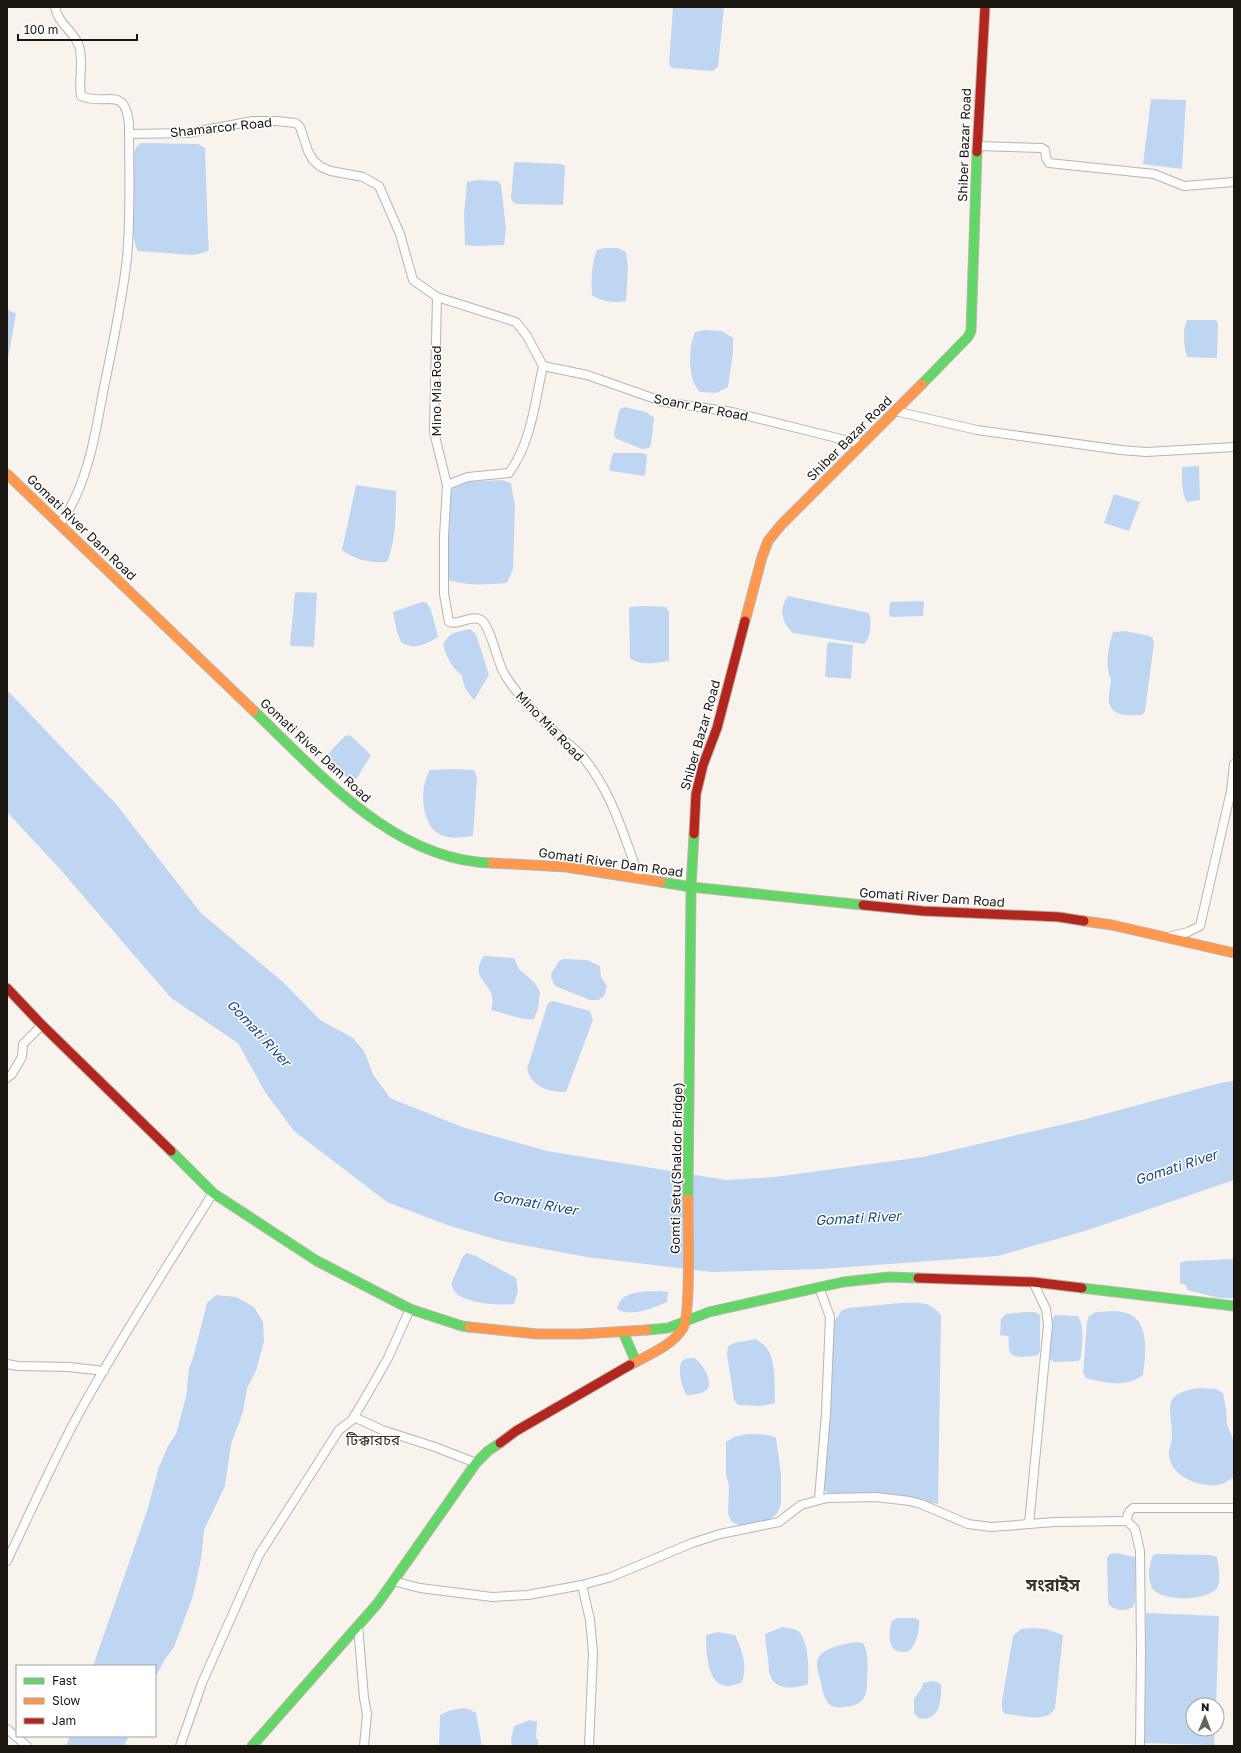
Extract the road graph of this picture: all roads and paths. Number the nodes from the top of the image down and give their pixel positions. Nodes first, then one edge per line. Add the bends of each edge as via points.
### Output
1 (55, 7) edge
2 (985, 7) edge
3 (129, 134) junction
4 (977, 146) junction
5 (1234, 182) edge
6 (437, 297) junction
7 (543, 366) junction
8 (895, 410) junction
9 (861, 444) junction
10 (1234, 447) edge
11 (7, 474) edge
12 (446, 484) junction
13 (60, 524) junction
14 (1234, 764) edge
15 (640, 879) junction
16 (691, 887) junction
17 (1163, 938) junction
18 (1234, 953) edge
19 (7, 988) edge
20 (42, 1025) junction
21 (690, 1028) joint
22 (7, 1078) edge
23 (213, 1193) junction
24 (1033, 1282) junction
25 (819, 1287) junction
26 (1234, 1306) edge
27 (410, 1309) junction
28 (686, 1320) junction
29 (623, 1332) junction
30 (636, 1362) junction
31 (7, 1364) edge
32 (104, 1371) junction
33 (354, 1417) junction
34 (476, 1463) junction
35 (819, 1499) junction
36 (1234, 1508) edge
37 (1127, 1521) junction
38 (1029, 1524) junction
39 (7, 1561) edge
40 (392, 1581) junction
41 (582, 1585) junction
42 (358, 1625) junction
43 (7, 1729) edge
44 (16, 1737) edge
45 (16, 1737) edge
46 (27, 1746) edge
47 (180, 1746) edge
48 (252, 1746) edge
49 (364, 1746) edge
50 (589, 1746) edge
51 (1140, 1746) edge

1 - 3 street via 62,23 80,47 81,96 122,102 127,111
2 - 4 street, Shiber Bazar Road
3 - 6 street, Shamarcor Road via 188,133 253,121 296,123 313,160 321,167 363,177 379,186 400,234 413,280
3 - 13 street via 124,285 98,420 87,463 76,498
4 - 5 street via 1042,148 1049,163 1154,174 1184,186
4 - 8 street, Shiber Bazar Road via 971,331 968,338
6 - 7 street, Shamarcor Road via 516,322 527,336
6 - 12 street, Mino Mia Road via 434,432
7 - 9 street, Soanr Par Road via 587,375 664,402 732,412
7 - 12 street via 529,430 518,460 509,473 468,477
8 - 9 street, Shiber Bazar Road
8 - 10 street via 977,430 1121,450 1146,452
9 - 16 street, Shiber Bazar Road via 768,541 717,728 698,780
11 - 13 street, Gomati River Dam Road
12 - 15 street, Mino Mia Road via 444,594 448,622 478,618 482,620 504,673 516,692 582,756 598,778 620,822
13 - 15 street, Gomati River Dam Road via 318,772 386,828 429,850 477,863 566,867
14 - 17 street via 1231,790 1200,926 1188,932
15 - 16 street, Gomati River Dam Road
16 - 17 street, Gomati River Dam Road via 923,911 1058,917 1112,925
16 - 21 street, Shiber Bazar Road
17 - 18 street, Gomati River Dam Road
19 - 20 street
20 - 22 street via 23,1044 22,1057
20 - 23 street
21 - 28 street, Gomti Setu(Shaldor Bridge)
23 - 27 street via 317,1261
23 - 32 street
24 - 25 street via 889,1277 850,1280
24 - 26 street
24 - 38 street via 1046,1309 1048,1321
25 - 28 street via 709,1312
25 - 35 street via 830,1318
27 - 29 street via 462,1326 499,1331 537,1334
27 - 33 street via 388,1358
28 - 29 street via 668,1328
28 - 30 street via 680,1333 673,1340
29 - 30 street
30 - 34 street via 516,1431
31 - 32 street
32 - 39 street via 64,1442
33 - 34 street via 382,1430
33 - 47 street via 339,1430 259,1555 202,1683
34 - 40 street
35 - 38 street via 876,1497 921,1504 957,1520 979,1526 1005,1527
35 - 41 street via 801,1505 779,1522 692,1542 611,1577
36 - 37 street via 1133,1508 1129,1511
37 - 38 street
37 - 51 street via 1135,1529 1140,1551
40 - 41 street via 420,1588 492,1597 528,1595
40 - 42 street via 378,1603
41 - 50 street via 590,1620 593,1653
42 - 48 street
42 - 49 street via 367,1714
43 - 45 street
44 - 46 street

